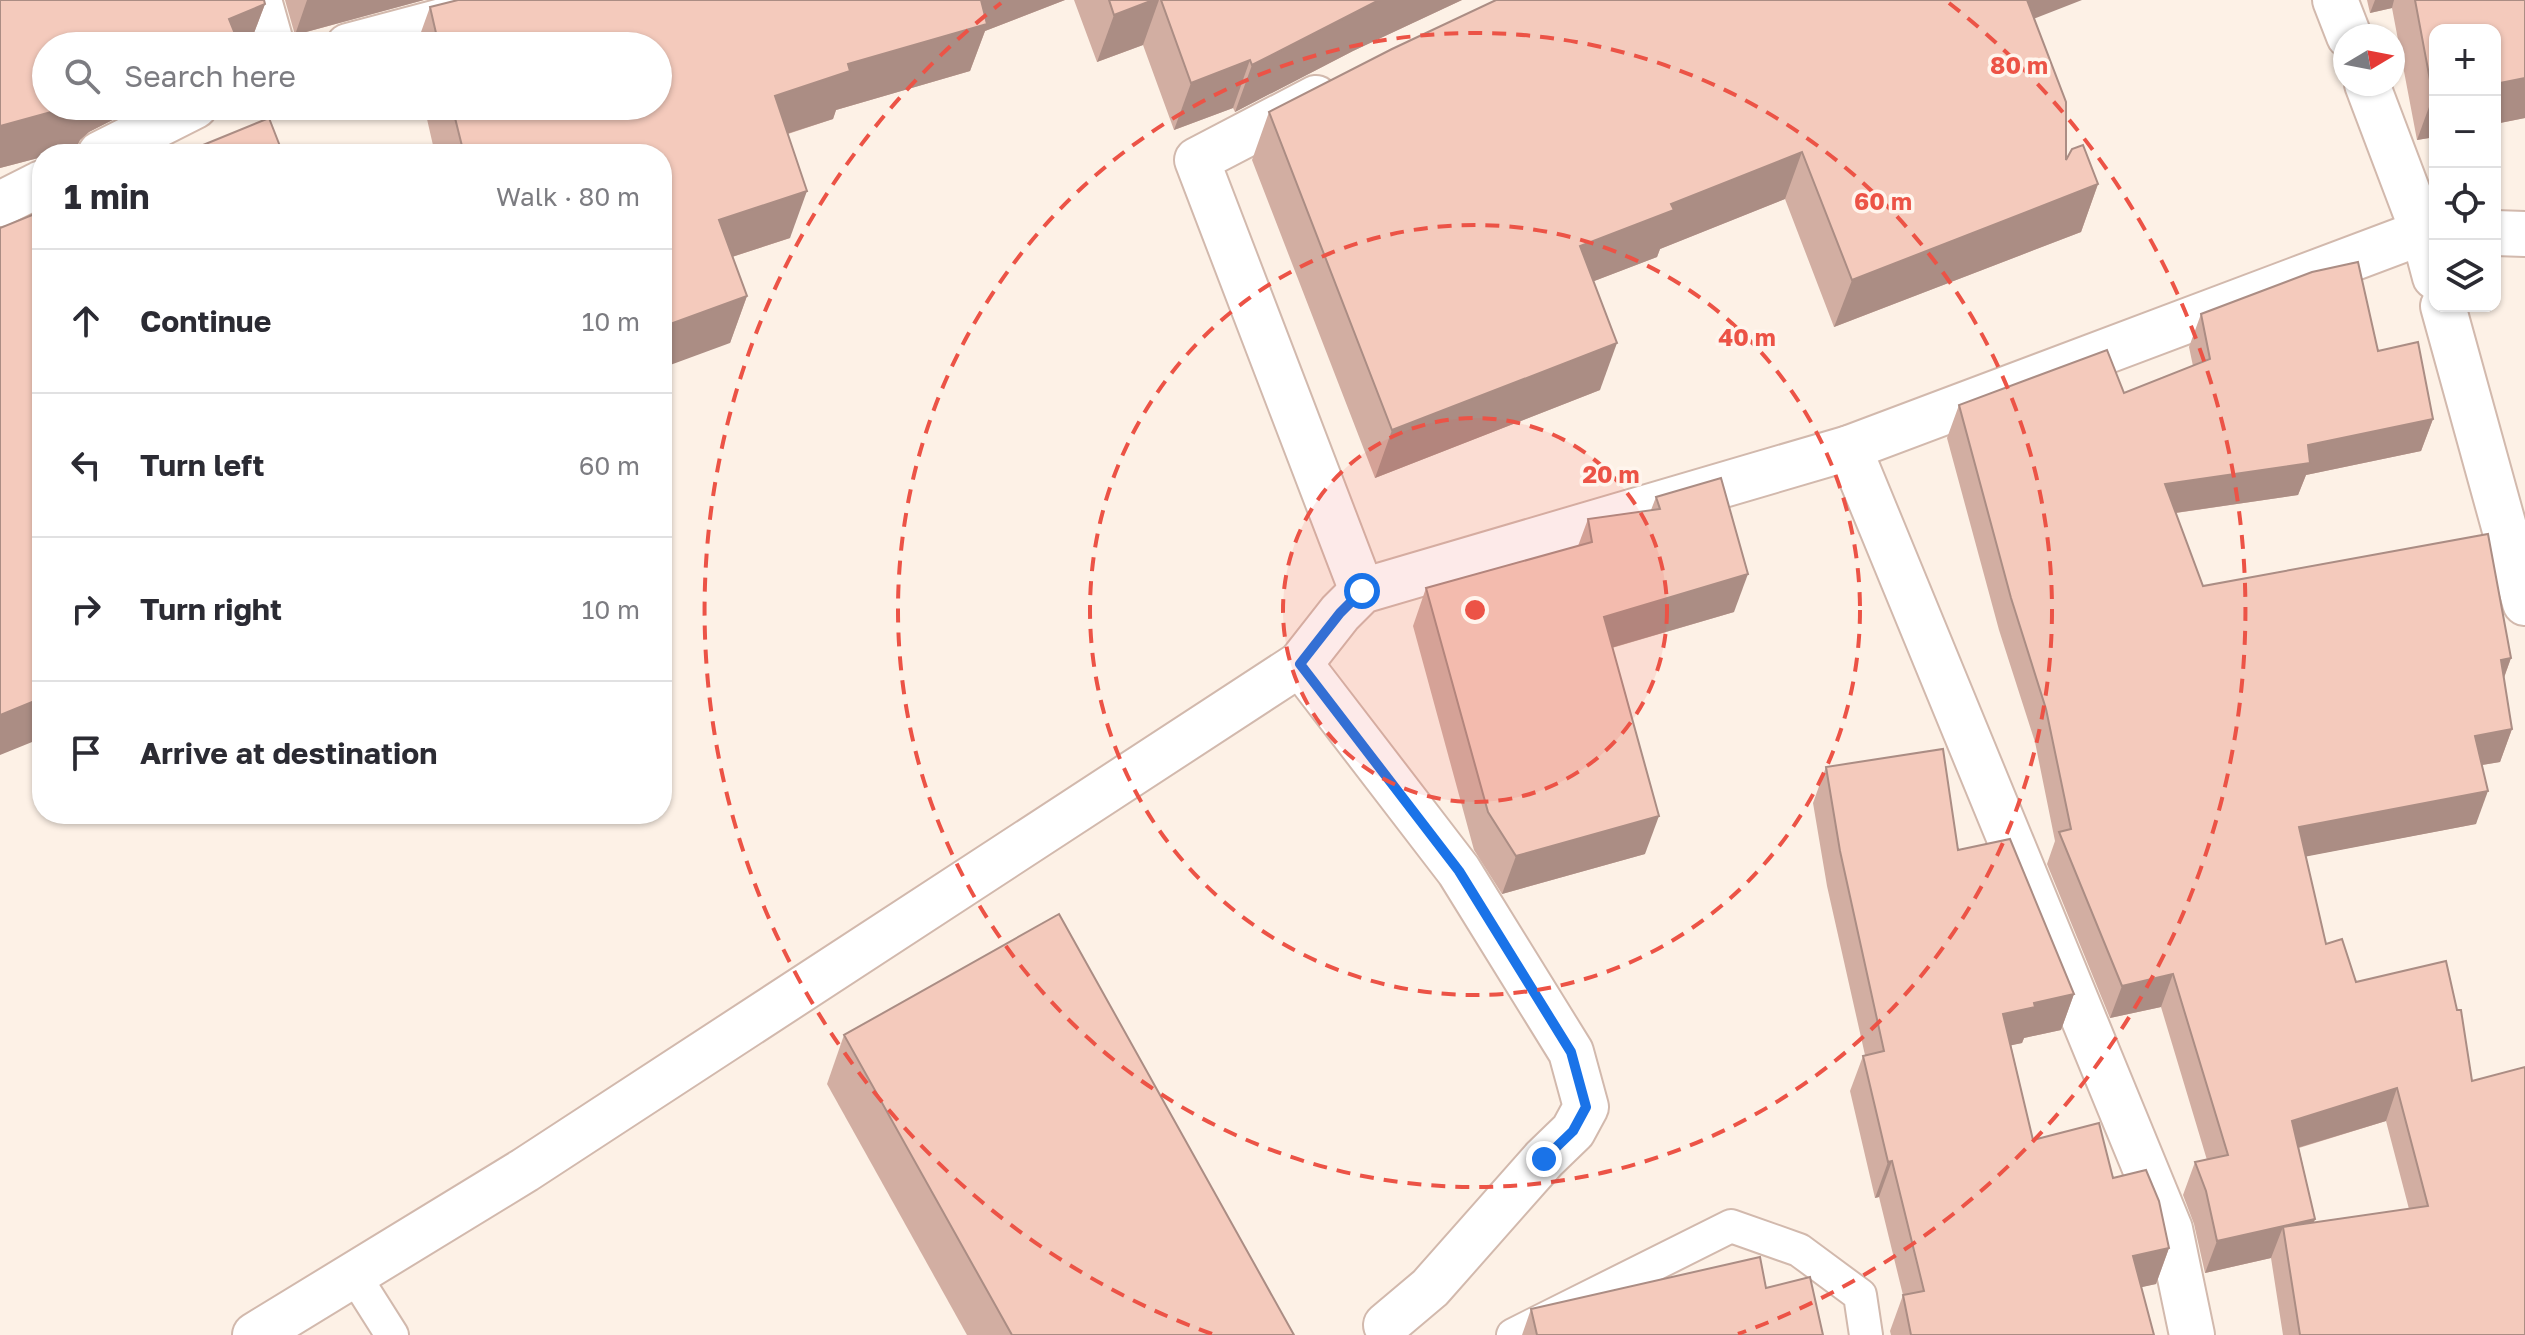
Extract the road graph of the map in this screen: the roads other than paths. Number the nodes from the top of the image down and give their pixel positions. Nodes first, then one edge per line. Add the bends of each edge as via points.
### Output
1 (259, 0) edge
2 (521, 0) edge
3 (2335, 0) edge
4 (2344, 24) edge
5 (268, 32) edge
6 (401, 32) edge
7 (1350, 81) edge
8 (2372, 96) edge
9 (167, 120) edge
10 (120, 144) edge
11 (32, 188) edge
12 (0, 204) edge
13 (2429, 232) edge
14 (2501, 233) edge
15 (2525, 234) edge
16 (2445, 312) edge
17 (1849, 448) junction
18 (1362, 591) junction
19 (2525, 603) edge
20 (1300, 664) junction
21 (354, 1275) junction
22 (1386, 1325) dead end
23 (255, 1335) edge
24 (392, 1335) edge
25 (1513, 1335) edge
26 (1866, 1335) edge
27 (2192, 1335) edge

1 - 5 street
2 - 6 street
3 - 4 street
7 - 18 street via 1197,160
8 - 13 street
9 - 10 street
11 - 12 street
13 - 17 street
14 - 15 street
16 - 19 street
17 - 18 street
17 - 27 street via 2170,1229
18 - 20 street
20 - 21 street via 525,1170
20 - 22 street via 1459,871 1571,1052 1586,1107 1573,1131 1430,1288
21 - 23 street
21 - 24 lane
25 - 26 lane via 1731,1226 1799,1250 1860,1295

